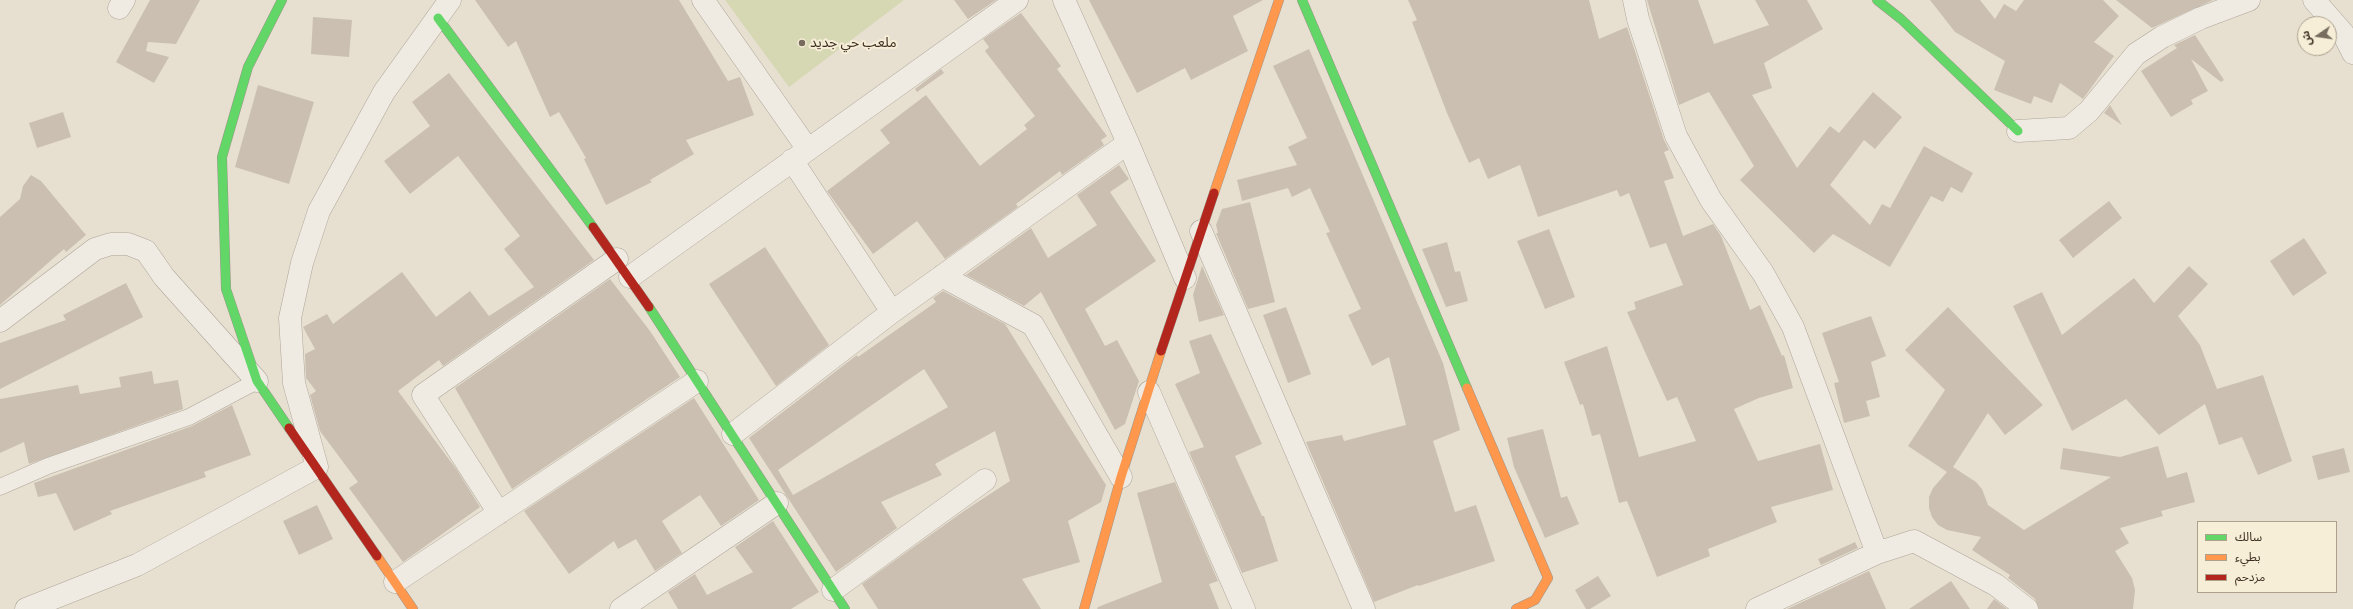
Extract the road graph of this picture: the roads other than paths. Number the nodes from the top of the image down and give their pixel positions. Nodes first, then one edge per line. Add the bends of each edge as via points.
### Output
1 (282, 0) edge
2 (450, 0) edge
3 (702, 0) edge
4 (1017, 0) edge
5 (1064, 0) edge
6 (1302, 0) edge
7 (1634, 0) edge
8 (1878, 0) edge
9 (2314, 0) edge
10 (2245, 1) edge
11 (1273, 5) edge
12 (438, 18) junction
13 (2353, 53) edge
14 (2018, 131) joint
15 (1128, 143) junction
16 (799, 154) junction
17 (1201, 231) junction
18 (617, 259) junction
19 (942, 276) junction
20 (630, 277) junction
21 (1185, 278) junction
22 (892, 312) junction
23 (0, 321) edge
24 (257, 381) junction
25 (697, 381) junction
26 (1148, 392) junction
27 (733, 434) junction
28 (317, 467) junction
29 (1121, 477) junction
30 (985, 480) dead end
31 (0, 486) edge
32 (777, 503) junction
33 (499, 513) junction
34 (1877, 553) junction
35 (395, 582) junction
36 (833, 590) junction
37 (1530, 606) edge
38 (26, 609) edge
39 (413, 609) edge
40 (621, 609) edge
41 (845, 609) edge
42 (1084, 609) edge
43 (1244, 609) edge
44 (1364, 609) edge
45 (1757, 609) edge
46 (2027, 609) edge

1 - 24 street via 248,67 222,157 226,289
2 - 12 street
3 - 16 street
4 - 16 street
5 - 15 street
6 - 37 street via 1548,578
7 - 34 street via 1676,136 1711,200 1763,273 1793,327
8 - 14 street via 1902,19
9 - 13 street via 2343,33
10 - 14 street via 2201,18 2162,37 2136,54 2089,111 2069,128
11 - 17 street
12 - 18 street
12 - 28 street via 384,92 319,211 302,263 290,318 294,383
15 - 19 street
15 - 21 street
16 - 20 street
16 - 22 street
17 - 21 street
17 - 44 street
18 - 20 street
18 - 33 street via 423,395
19 - 22 street
19 - 29 street via 1033,325
20 - 25 street
21 - 26 street
22 - 27 street
23 - 24 street via 95,249 111,244 128,244 146,251 164,277
24 - 28 street
24 - 31 lane via 189,417 48,466
25 - 27 street
25 - 33 street
26 - 29 street
26 - 43 street
27 - 32 street
28 - 35 street
28 - 38 street via 137,565
29 - 42 street
30 - 36 street
32 - 36 street
32 - 40 street
33 - 35 street
34 - 45 street
34 - 46 street via 1914,541 1996,585
35 - 39 street
36 - 41 street

